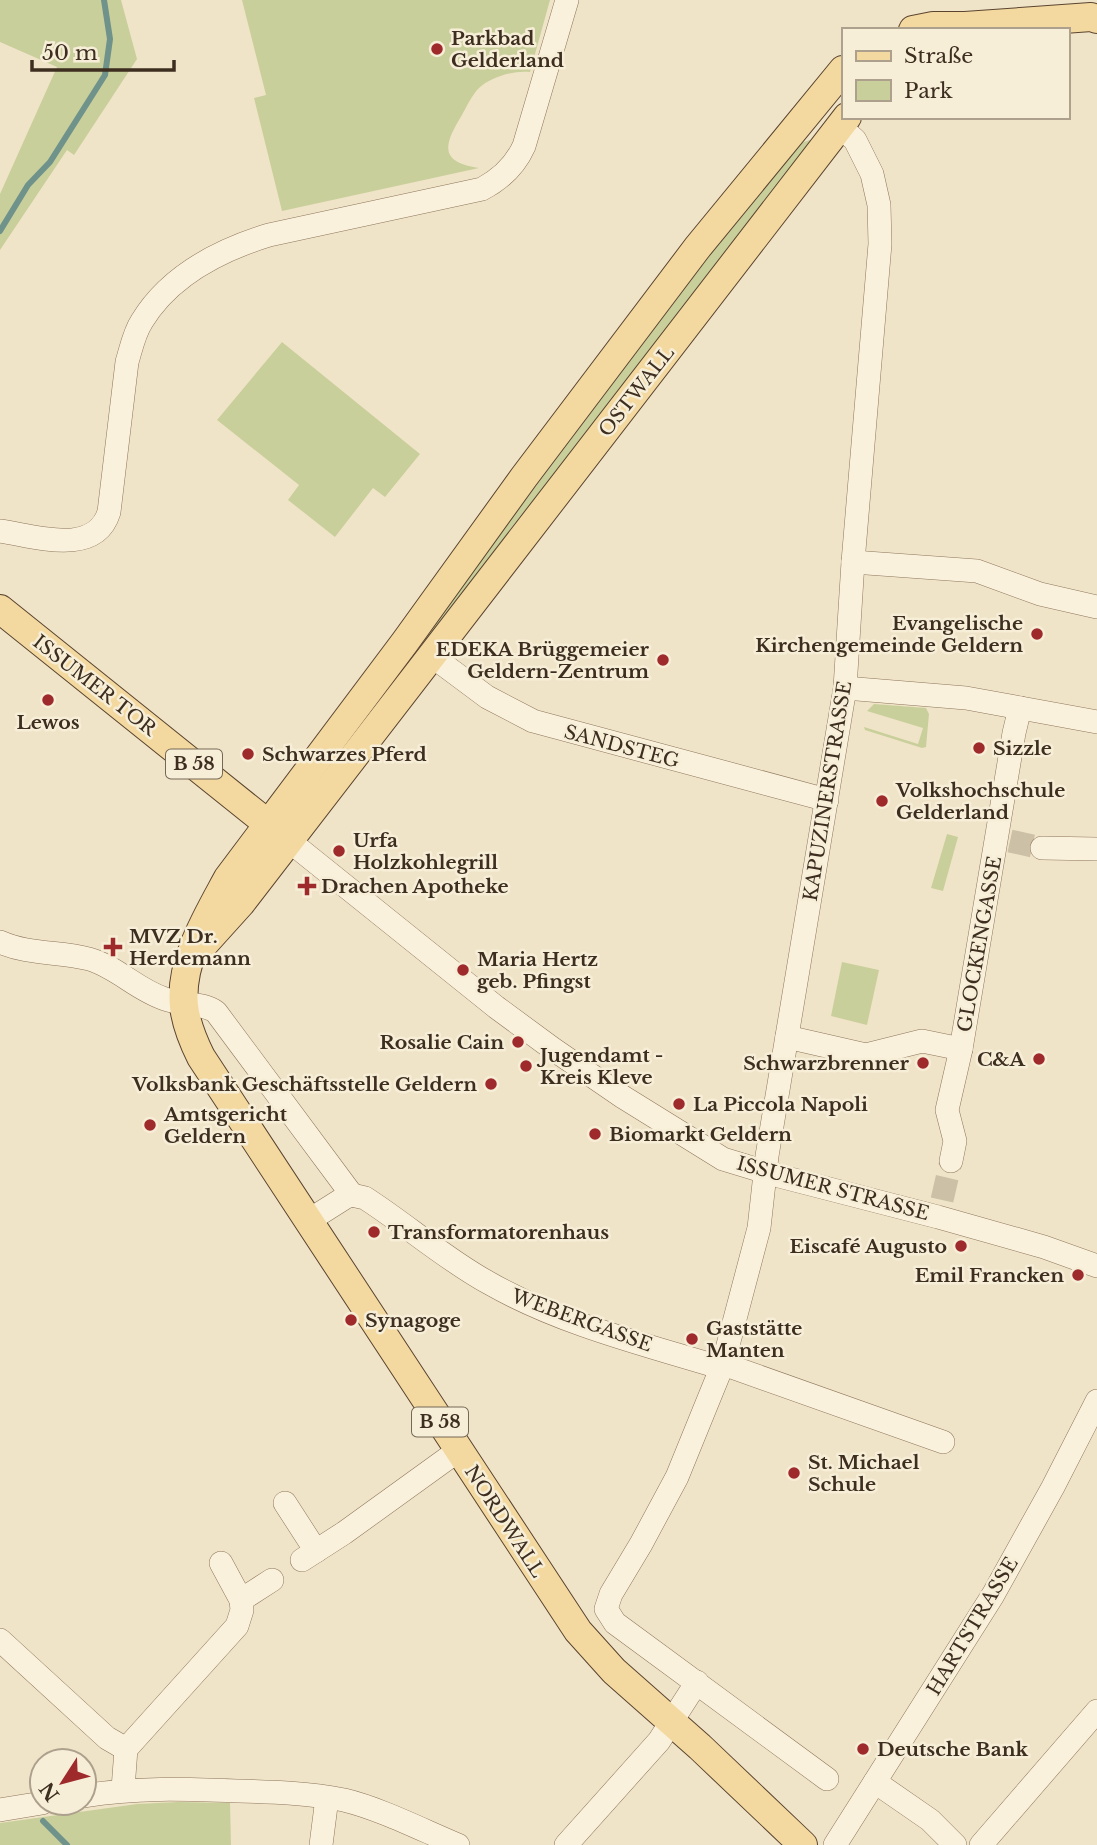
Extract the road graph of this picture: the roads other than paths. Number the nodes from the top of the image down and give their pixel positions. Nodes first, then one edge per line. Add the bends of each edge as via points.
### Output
1 (567, 0) edge
2 (1095, 17) edge
3 (923, 28) edge
4 (960, 28) edge
5 (842, 71) edge
6 (802, 118) junction
7 (843, 122) edge
8 (0, 531) edge
9 (853, 562) junction
10 (1097, 607) edge
11 (0, 609) edge
12 (405, 642) junction
13 (432, 656) junction
14 (845, 688) junction
15 (1020, 708) junction
16 (1097, 722) edge
17 (827, 800) junction
18 (279, 832) junction
19 (1042, 848) tunnel mouth
20 (1097, 849) edge
21 (0, 942) edge
22 (183, 1004) junction
23 (787, 1037) junction
24 (961, 1049) junction
25 (951, 1161) tunnel mouth
26 (766, 1172) junction
27 (352, 1195) junction
28 (308, 1221) junction
29 (1097, 1266) edge
30 (722, 1366) junction
31 (1097, 1401) edge
32 (943, 1442) dead end
33 (459, 1450) junction
34 (285, 1503) dead end
35 (221, 1563) dead end
36 (272, 1580) dead end
37 (241, 1600) junction
38 (0, 1640) edge
39 (691, 1677) junction
40 (1097, 1711) edge
41 (671, 1720) junction
42 (126, 1749) junction
43 (827, 1779) dead end
44 (875, 1782) junction
45 (123, 1789) junction
46 (98, 1793) edge
47 (327, 1798) junction
48 (28, 1805) edge
49 (0, 1810) edge
50 (321, 1845) edge
51 (458, 1845) edge
52 (566, 1845) edge
53 (803, 1845) edge
54 (835, 1845) edge
55 (955, 1845) edge
56 (981, 1845) edge

1 - 8 street via 524,146 499,180 482,189 270,235 208,259 158,302 141,322 133,341 109,512 100,531 79,540
2 - 4 main road
3 - 4 main road
5 - 6 main road, OSTWALL
6 - 7 main road
6 - 12 main road, OSTWALL via 697,248
7 - 9 street, KAPUZINERSTRASSE via 864,155 876,189 880,221
7 - 13 main road, OSTWALL
9 - 10 street via 977,571 1040,594
9 - 14 street, KAPUZINERSTRASSE
11 - 18 main road, ISSUMER TOR / B 58
12 - 13 main road
12 - 18 main road, OSTWALL
13 - 17 street, SANDSTEG via 487,697 533,722
13 - 18 main road, OSTWALL
14 - 15 street via 942,695
14 - 17 street, KAPUZINERSTRASSE
15 - 16 street
15 - 24 street, GLOCKENGASSE via 1004,840
17 - 23 street, KAPUZINERSTRASSE
18 - 22 main road, NORDWALL / B 58 via 228,878 191,959
18 - 26 street, ISSUMER STRASSE via 553,1049 723,1159
19 - 20 street
21 - 22 street via 29,952 89,959 155,996
22 - 27 street via 204,1006 222,1016
22 - 28 main road, NORDWALL / B 58 via 201,1057
23 - 24 street, GLOCKENGASSE via 866,1055 922,1041
23 - 26 street, KAPUZINERSTRASSE
24 - 25 street, GLOCKENGASSE via 947,1110 955,1141
26 - 29 street, ISSUMER STRASSE via 940,1209
26 - 30 street, KAPUZINERSTRASSE via 759,1228
27 - 28 street
27 - 30 street, WEBERGASSE via 365,1198 454,1262 537,1307 630,1341
28 - 33 main road, NORDWALL / B 58
30 - 32 street, WEBERGASSE
30 - 39 street, KAPUZINERSTRASSE via 677,1477 606,1609 615,1623
31 - 44 street, HARTSTRASSE via 993,1595
33 - 34 street via 309,1556
33 - 41 main road, NORDWALL / B 58 via 578,1631 614,1671
35 - 37 street
36 - 37 street
37 - 42 street via 237,1626
38 - 42 street via 107,1738
39 - 41 street
39 - 43 street
40 - 56 street
41 - 52 street via 659,1741
41 - 53 main road, NORDWALL / B 58
42 - 45 street
44 - 54 street, HARTSTRASSE
44 - 55 street via 930,1820
45 - 46 street
45 - 47 street
47 - 50 street
47 - 51 street via 359,1805
48 - 49 street

